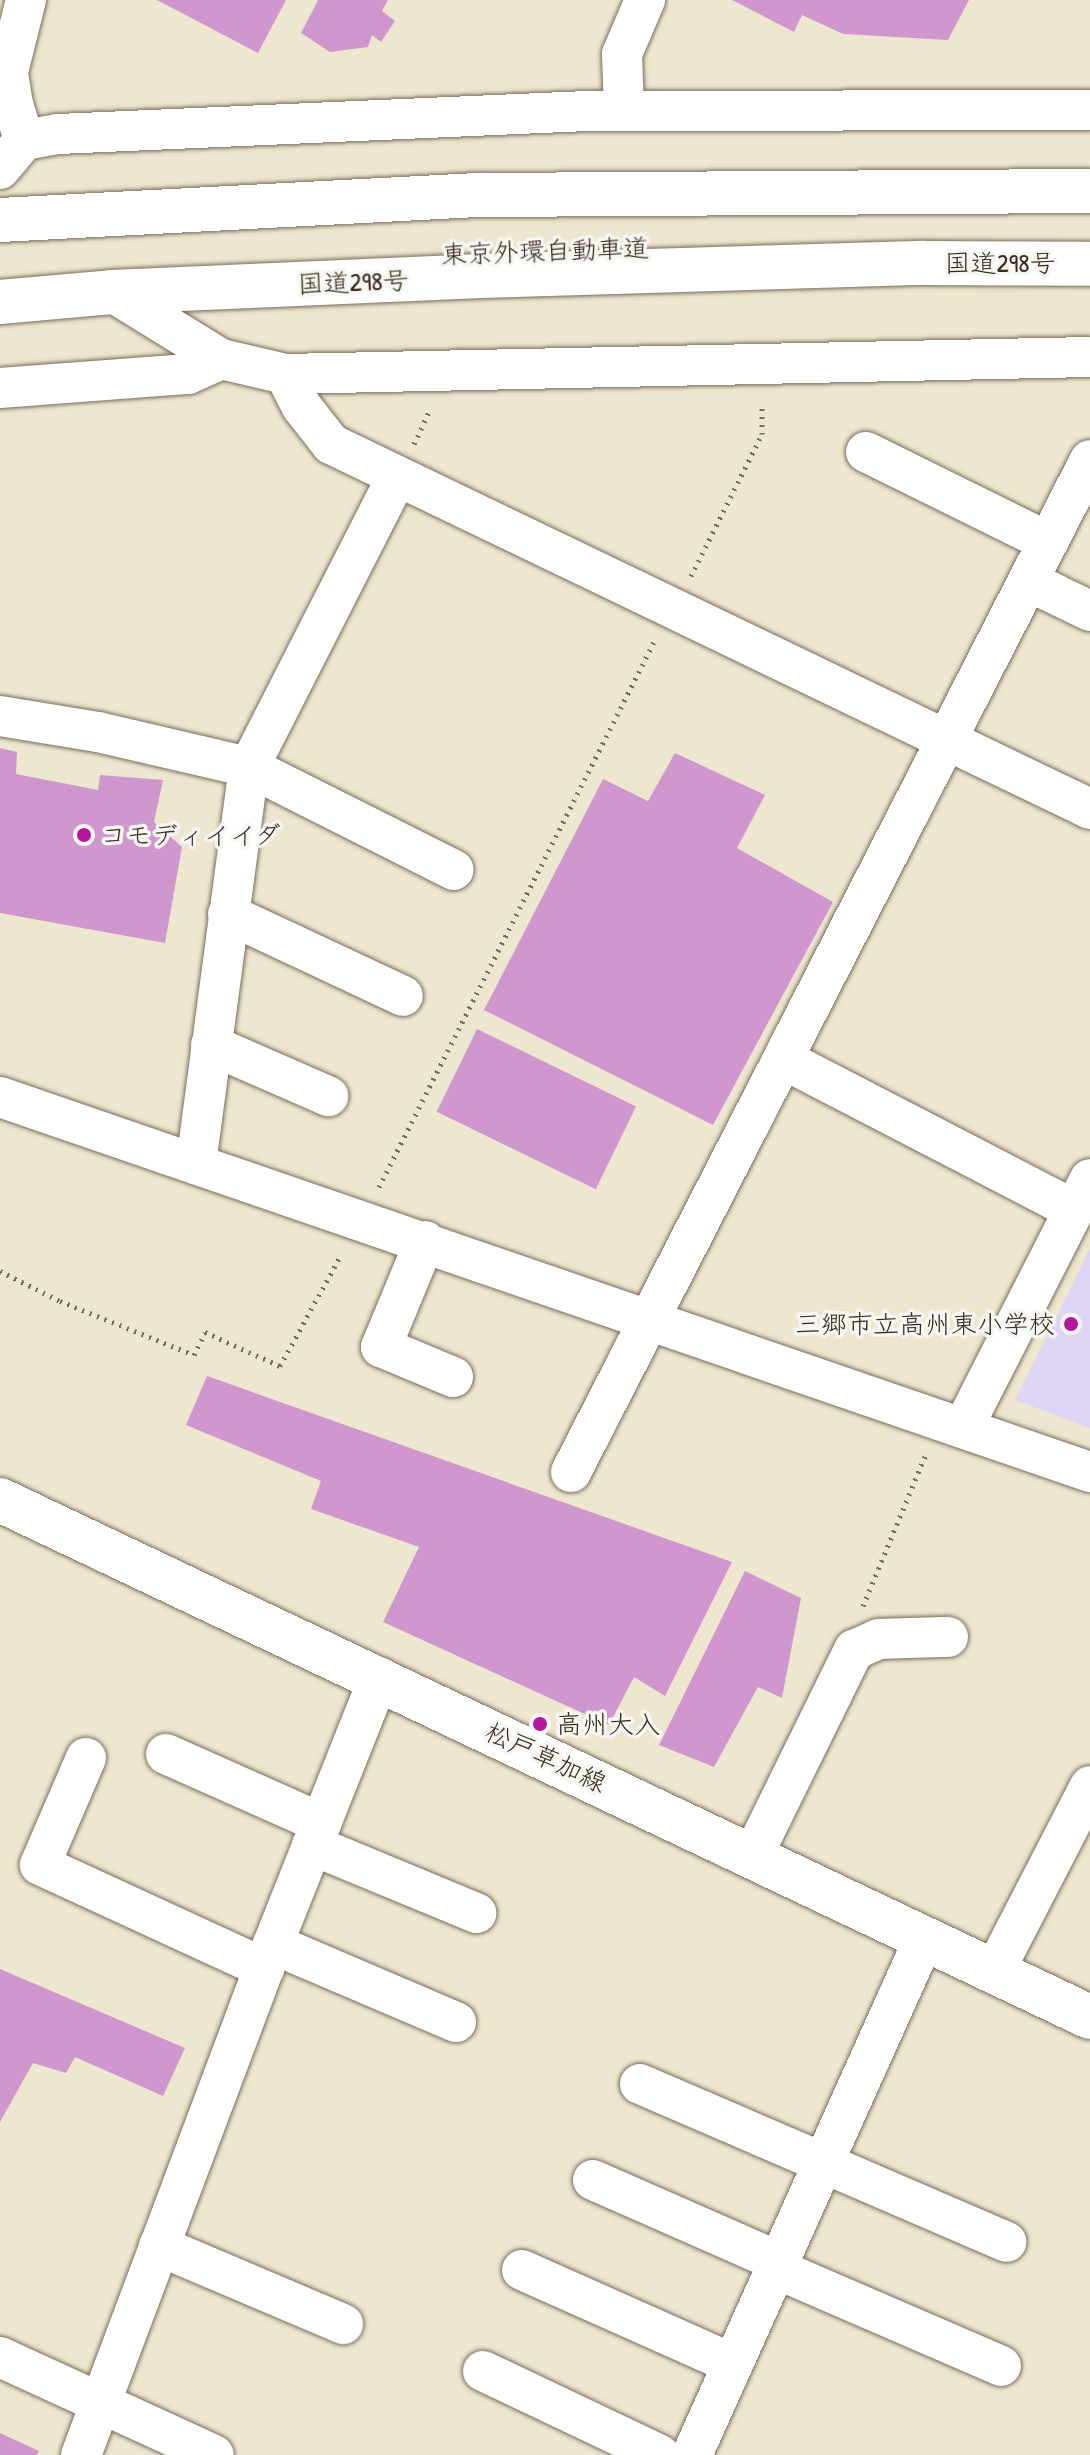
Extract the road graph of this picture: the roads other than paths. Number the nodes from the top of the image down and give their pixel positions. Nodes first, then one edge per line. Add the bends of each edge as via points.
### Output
1 (26, 0) edge
2 (645, 0) edge
3 (1090, 110) edge
4 (624, 111) junction
5 (7, 157) edge
6 (1090, 191) edge
7 (1090, 217) edge
8 (0, 220) edge
9 (1090, 245) edge
10 (0, 246) edge
11 (1090, 264) edge
12 (0, 274) edge
13 (112, 292) junction
14 (0, 302) edge
15 (1090, 357) edge
16 (221, 359) junction
17 (285, 374) junction
18 (0, 388) edge
19 (866, 452) dead end
20 (1090, 460) edge
21 (397, 477) junction
22 (1048, 542) junction
23 (1028, 581) junction
24 (1090, 611) edge
25 (0, 716) edge
26 (947, 739) junction
27 (249, 767) junction
28 (1090, 809) edge
29 (454, 870) dead end
30 (228, 914) junction
31 (403, 996) dead end
32 (211, 1045) junction
33 (783, 1059) junction
34 (328, 1096) dead end
35 (0, 1097) edge
36 (196, 1164) junction
37 (1082, 1194) edge
38 (425, 1241) junction
39 (650, 1318) junction
40 (453, 1377) dead end
41 (951, 1422) junction
42 (571, 1472) dead end
43 (1090, 1472) edge
44 (0, 1500) edge
45 (948, 1637) dead end
46 (379, 1677) junction
47 (166, 1754) dead end
48 (86, 1758) dead end
49 (1090, 1786) edge
50 (316, 1834) junction
51 (753, 1855) junction
52 (476, 1913) dead end
53 (924, 1939) junction
54 (269, 1956) junction
55 (994, 1972) junction
56 (1090, 2017) edge
57 (456, 2022) dead end
58 (640, 2084) dead end
59 (824, 2166) junction
60 (593, 2180) dead end
61 (1006, 2242) dead end
62 (159, 2246) junction
63 (778, 2265) junction
64 (522, 2270) dead end
65 (343, 2324) dead end
66 (0, 2357) edge
67 (733, 2364) junction
68 (1001, 2366) dead end
69 (483, 2371) dead end
70 (100, 2402) junction
71 (81, 2455) edge
72 (214, 2455) edge
73 (660, 2455) edge
74 (692, 2455) edge

1 - 5 street via 8,72 13,105
2 - 4 street via 622,54
3 - 4 street
4 - 5 street via 58,134
6 - 8 main road via 482,195
7 - 10 main road, 東京外環自動車道 via 877,215 486,225
9 - 12 main road, 東京外環自動車道 via 867,241 129,264
11 - 13 main road, 国道298号 via 924,263
13 - 14 main road, 国道298号
13 - 16 street
15 - 17 street
16 - 17 street
16 - 18 street via 188,374
17 - 21 street via 331,444
19 - 22 street
20 - 22 street
21 - 26 street via 668,619
21 - 27 street
22 - 23 street
23 - 24 street
23 - 26 street
25 - 27 street
26 - 28 street
26 - 33 street
27 - 29 street
27 - 30 street
30 - 31 street
30 - 32 street
32 - 34 street
32 - 36 street
33 - 37 street
33 - 39 street
35 - 36 street
36 - 38 street
37 - 41 street
38 - 39 street
38 - 40 street via 381,1347
39 - 41 street
39 - 42 street
41 - 43 street
44 - 46 main road, 松戸草加線
45 - 51 street via 879,1639 854,1650
46 - 50 street
46 - 51 main road, 松戸草加線
47 - 50 street
48 - 54 street via 40,1865
49 - 55 street
50 - 52 street
50 - 54 street
51 - 53 main road, 松戸草加線
53 - 55 main road, 松戸草加線
53 - 59 street
54 - 57 street
54 - 62 street
55 - 56 main road, 松戸草加線
58 - 59 street
59 - 61 street
59 - 63 street
60 - 63 street
62 - 65 street
62 - 70 street
63 - 67 street
63 - 68 street
64 - 67 street
66 - 70 street
67 - 74 street
69 - 73 street
70 - 71 street
70 - 72 street

